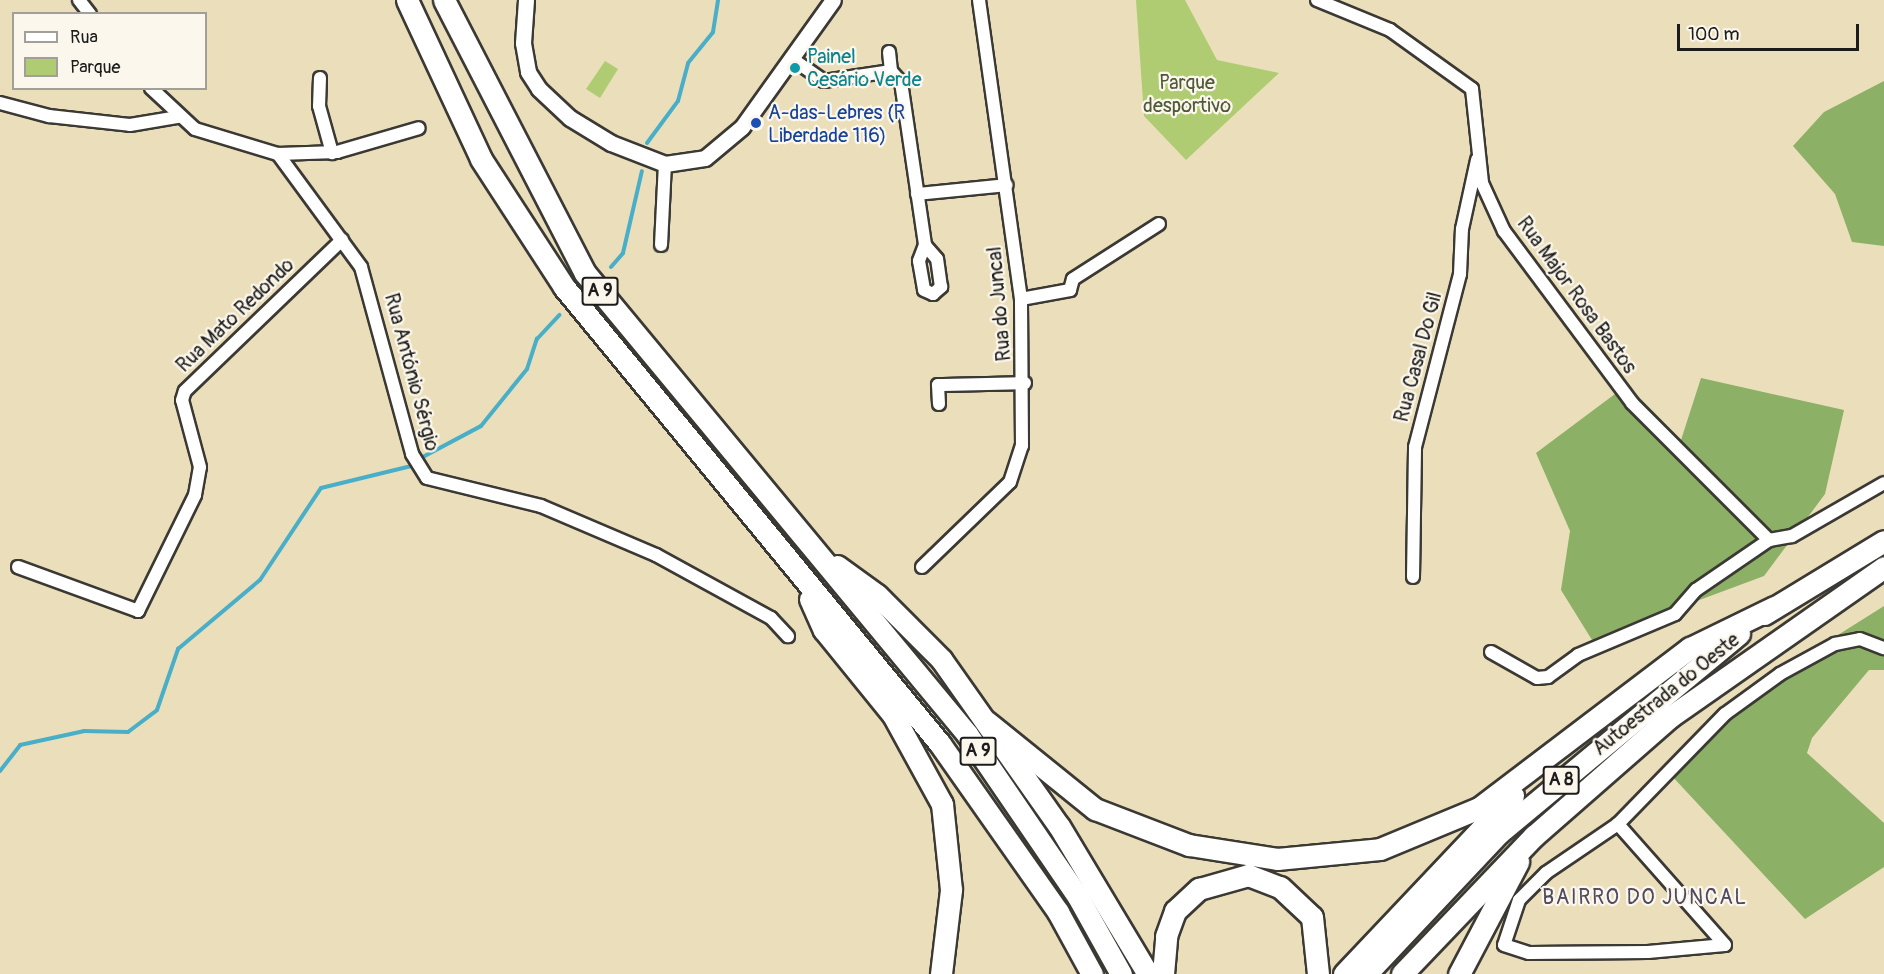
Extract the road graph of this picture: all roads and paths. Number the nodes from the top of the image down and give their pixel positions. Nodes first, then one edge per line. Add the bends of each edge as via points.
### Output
1 (79, 0) edge
2 (407, 0) edge
3 (444, 0) edge
4 (526, 0) edge
5 (833, 0) edge
6 (979, 0) edge
7 (1317, 0) edge
8 (88, 12) edge
9 (889, 52) dead end
10 (790, 58) junction
11 (891, 71) junction
12 (320, 78) dead end
13 (153, 90) edge
14 (0, 104) edge
15 (178, 117) junction
16 (419, 128) dead end
17 (1479, 150) junction
18 (332, 153) junction
19 (278, 154) junction
20 (665, 164) junction
21 (1007, 185) junction
22 (917, 194) junction
23 (1159, 224) dead end
24 (342, 240) junction
25 (661, 245) dead end
26 (925, 245) dead end
27 (1021, 299) junction
28 (938, 372) dead end
29 (1025, 383) junction
30 (938, 386) junction
31 (939, 404) dead end
32 (1884, 483) edge
33 (1769, 540) junction
34 (1884, 541) edge
35 (810, 546) junction
36 (18, 567) dead end
37 (922, 567) dead end
38 (1884, 567) edge
39 (801, 577) junction
40 (1413, 577) dead end
41 (1774, 607) junction
42 (788, 636) dead end
43 (1884, 648) edge
44 (1491, 652) dead end
45 (987, 722) junction
46 (1562, 746) junction
47 (1618, 824) junction
48 (1533, 836) junction
49 (941, 974) edge
50 (1092, 974) edge
51 (1121, 974) edge
52 (1148, 974) edge
53 (1163, 974) edge
54 (1318, 974) edge
55 (1344, 974) edge
56 (1366, 974) edge
57 (1402, 974) edge
58 (1459, 974) edge

1 - 8 street
2 - 39 highway, A 9 via 481,159 564,287
3 - 35 highway, A 9 via 585,273
4 - 20 street via 523,43 528,72 539,89 570,118 611,143
5 - 10 street
6 - 21 street, Rua do Juncal
7 - 17 street, Rua Major Rosa Bastos via 1390,30 1472,89
9 - 11 street
10 - 11 street via 824,81
10 - 20 street via 742,127 705,158
11 - 22 street via 901,82
12 - 18 street via 319,106
13 - 15 street
14 - 15 street via 49,116 130,124
15 - 19 street via 195,129
16 - 18 street
17 - 33 street, Rua Major Rosa Bastos via 1482,183 1504,231 1632,403
17 - 40 street, Rua Casal Do Gil via 1462,229 1460,274 1415,447
18 - 19 street
19 - 24 street, Rua António Sérgio
20 - 25 street
21 - 22 street
21 - 27 street, Rua do Juncal
22 - 26 street
23 - 27 street via 1074,279 1070,290
24 - 36 street, Rua Mato Redondo via 185,390 182,400 200,467 195,495 138,611
24 - 42 street, Rua António Sérgio via 369,288 418,469 444,486 541,506 656,555 771,618
27 - 29 street, Rua do Juncal
28 - 30 street
29 - 30 street
29 - 37 street, Rua do Juncal via 1022,446 1010,482
30 - 31 street
32 - 33 street via 1792,536
33 - 44 street via 1696,590 1675,614 1578,655 1548,676 1537,678
34 - 41 highway, Autoestrada do Oeste / A 8
35 - 45 highway via 877,595 941,659
35 - 51 highway, A 9 via 967,734 1078,897
38 - 48 highway, Autoestrada do Oeste / A 8 via 1679,710
39 - 49 highway via 824,630 893,715 942,804 951,890
39 - 50 highway, A 9 via 940,744 1058,912
41 - 46 highway via 1690,648
41 - 56 highway, Autoestrada do Oeste / A 8 via 1499,833
43 - 47 street via 1860,639 1835,644 1780,675 1725,714
45 - 46 highway via 1095,809 1189,845 1277,859 1380,849 1439,828 1479,808
45 - 52 highway via 1098,885
46 - 55 highway
47 - 47 street via 1725,945 1648,952 1540,953 1515,952 1504,945 1519,900 1546,873
48 - 57 highway, Autoestrada do Oeste / A 8
48 - 58 highway
53 - 54 highway via 1166,936 1175,911 1199,889 1248,875 1280,887 1312,917

